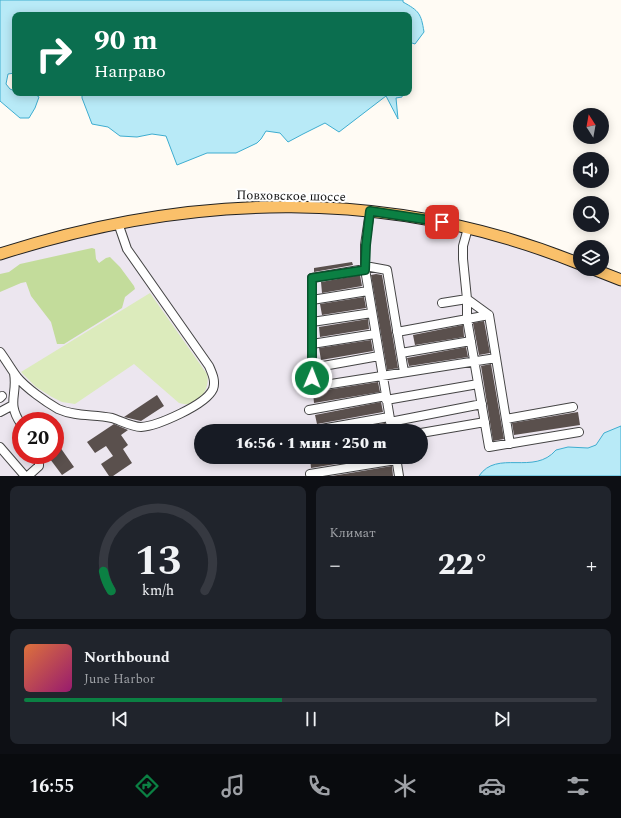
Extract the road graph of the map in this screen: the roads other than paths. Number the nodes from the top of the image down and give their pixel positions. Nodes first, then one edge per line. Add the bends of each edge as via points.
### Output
1 (370, 211) junction
2 (118, 223) junction
3 (468, 228) junction
4 (0, 254) edge
5 (573, 261) edge
6 (365, 268) junction
7 (609, 275) edge
8 (621, 280) edge
9 (368, 291) junction
10 (467, 299) junction
11 (312, 300) junction
12 (442, 303) dead end
13 (372, 313) junction
14 (489, 315) junction
15 (467, 320) junction
16 (312, 322) junction
17 (397, 332) junction
18 (375, 334) junction
19 (471, 341) junction
20 (312, 344) junction
21 (0, 352) edge
22 (401, 353) junction
23 (379, 356) junction
24 (496, 358) junction
25 (474, 362) junction
26 (312, 368) junction
27 (404, 372) junction
28 (16, 376) junction
29 (382, 376) junction
30 (478, 384) junction
31 (386, 398) junction
32 (482, 404) junction
33 (13, 405) junction
34 (573, 407) dead end
35 (309, 410) dead end
36 (0, 412) edge
37 (15, 412) edge
38 (390, 419) junction
39 (506, 419) junction
40 (485, 422) junction
41 (357, 424) edge
42 (391, 424) edge
43 (428, 432) edge
44 (579, 432) dead end
45 (510, 444) junction
46 (0, 447) edge
47 (39, 464) edge
48 (364, 464) edge
49 (397, 464) edge
50 (310, 474) dead end
51 (25, 476) edge
52 (28, 476) edge
53 (399, 476) edge

1 - 2 main road, Повховское шоссе via 310,207 244,207
1 - 3 main road, Повховское шоссе
1 - 6 lane
2 - 4 main road, Повховское шоссе
2 - 28 lane via 127,249 209,366 214,382 213,389 193,408 139,427 106,417 80,415 58,408
3 - 5 main road, Повховское шоссе via 526,243
3 - 10 lane via 463,246
6 - 9 lane
6 - 11 lane via 312,278
6 - 17 lane via 387,270
7 - 8 main road
9 - 11 lane
9 - 13 lane
10 - 12 lane
10 - 14 lane
10 - 15 lane
11 - 16 lane
13 - 16 lane
13 - 18 lane
14 - 15 lane
14 - 24 lane
15 - 17 lane
15 - 19 lane
16 - 20 lane
17 - 22 lane
18 - 20 lane
18 - 23 lane
19 - 22 lane
19 - 25 lane
20 - 26 lane
21 - 28 lane
22 - 27 lane
23 - 26 lane
23 - 29 lane
24 - 25 lane
24 - 39 lane
25 - 27 lane
25 - 30 lane
26 - 29 lane via 312,387
27 - 29 lane
28 - 33 lane
29 - 31 lane
30 - 31 lane
30 - 32 lane
31 - 35 lane
31 - 38 lane
32 - 38 lane
32 - 40 lane
33 - 36 lane
33 - 37 lane
34 - 39 lane
38 - 41 lane
38 - 42 lane
39 - 45 lane
40 - 43 lane
40 - 45 lane via 489,447
44 - 45 lane
46 - 51 lane
47 - 52 lane
48 - 50 lane
49 - 53 lane

